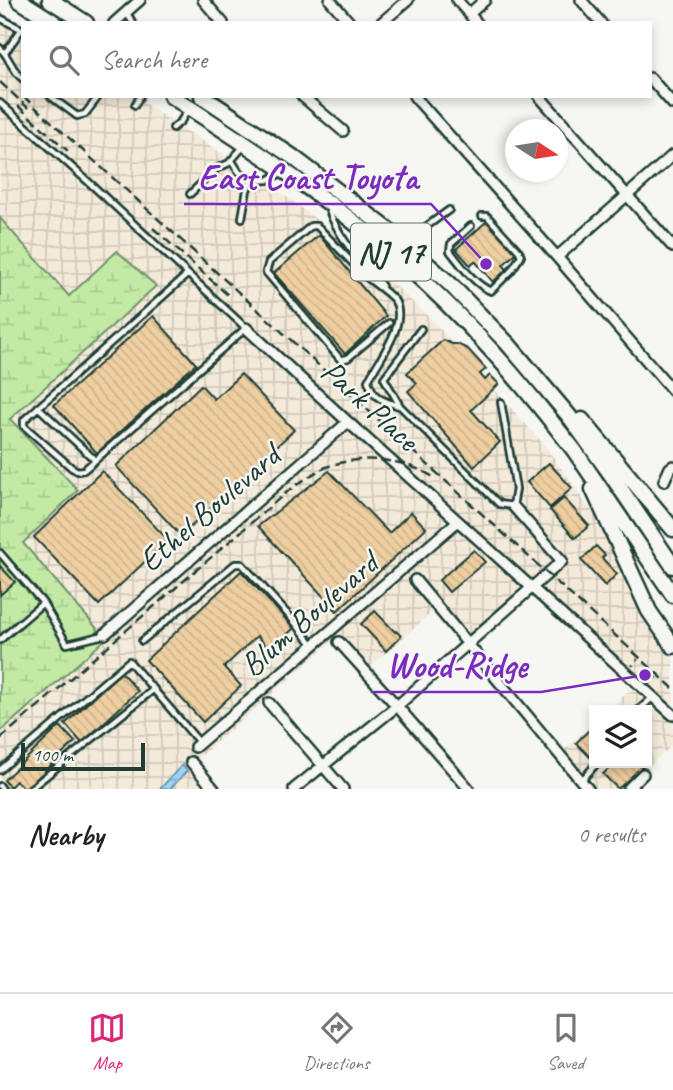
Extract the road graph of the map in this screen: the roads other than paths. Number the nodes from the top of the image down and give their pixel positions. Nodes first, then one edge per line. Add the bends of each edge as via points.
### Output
1 (19, 0) edge
2 (50, 0) edge
3 (140, 0) edge
4 (203, 0) edge
5 (330, 0) edge
6 (408, 0) edge
7 (457, 0) edge
8 (485, 0) edge
9 (581, 0) edge
10 (126, 12) junction
11 (469, 14) junction
12 (0, 18) edge
13 (52, 21) edge
14 (83, 21) edge
15 (116, 21) edge
16 (132, 21) edge
17 (221, 21) edge
18 (348, 21) edge
19 (383, 21) edge
20 (475, 21) edge
21 (599, 21) edge
22 (21, 29) edge
23 (21, 31) edge
24 (2, 50) edge
25 (21, 77) edge
26 (652, 80) edge
27 (53, 98) edge
28 (97, 98) edge
29 (139, 98) edge
30 (174, 98) edge
31 (205, 98) edge
32 (304, 98) edge
33 (416, 98) edge
34 (541, 98) edge
35 (0, 103) edge
36 (135, 104) dead end
37 (673, 104) edge
38 (190, 108) junction
39 (173, 128) dead end
40 (343, 131) dead end
41 (246, 143) junction
42 (673, 155) edge
43 (232, 161) junction
44 (285, 170) junction
45 (252, 181) junction
46 (190, 194) dead end
47 (627, 195) junction
48 (326, 200) junction
49 (449, 210) dead end
50 (482, 216) dead end
51 (242, 218) dead end
52 (471, 226) dead end
53 (404, 243) junction
54 (673, 247) edge
55 (557, 257) junction
56 (188, 274) junction
57 (387, 293) junction
58 (389, 323) dead end
59 (246, 328) junction
60 (421, 329) dead end
61 (508, 344) junction
62 (673, 391) edge
63 (501, 402) dead end
64 (400, 406) junction
65 (38, 407) junction
66 (348, 422) junction
67 (574, 450) junction
68 (95, 460) junction
69 (673, 466) edge
70 (664, 481) dead end
71 (513, 506) junction
72 (458, 522) junction
73 (673, 529) edge
74 (0, 553) edge
75 (673, 566) edge
76 (415, 580) dead end
77 (531, 588) junction
78 (673, 595) edge
79 (43, 603) junction
80 (105, 634) joint
81 (0, 640) edge
82 (142, 641) dead end
83 (339, 642) dead end
84 (467, 643) junction
85 (313, 646) junction
86 (673, 646) edge
87 (154, 689) junction
88 (653, 697) junction
89 (269, 703) dead end
90 (644, 705) edge
91 (397, 706) junction
92 (673, 715) edge
93 (197, 744) joint
94 (191, 762) dead end
95 (323, 766) junction
96 (593, 768) edge
97 (0, 770) edge
98 (643, 774) dead end
99 (581, 781) junction
100 (30, 789) edge
101 (214, 789) edge
102 (294, 789) edge
103 (342, 789) edge
104 (469, 789) edge
105 (588, 789) edge
106 (628, 789) edge

1 - 13 highway
2 - 14 highway
3 - 10 street
4 - 17 street
5 - 18 street
6 - 19 street
7 - 11 street
8 - 11 street
9 - 21 street
10 - 15 street
10 - 16 lane
11 - 20 street
12 - 22 lane
23 - 24 lane
24 - 25 lane
26 - 37 street
27 - 28 lane via 77,116 85,114
29 - 36 lane
30 - 38 highway, NJ 17
31 - 53 highway, NJ 17 via 293,157
32 - 40 street
33 - 55 street
34 - 47 street
35 - 56 lane
38 - 39 lane
38 - 41 highway, NJ 17
41 - 43 lane
41 - 44 highway, NJ 17
42 - 47 street
43 - 45 lane
43 - 46 lane via 216,169
44 - 45 lane via 268,180
44 - 48 highway, NJ 17
45 - 51 lane
47 - 54 street
47 - 55 street
48 - 57 lane via 332,220
48 - 67 highway, NJ 17 via 438,295 531,395
49 - 53 lane
50 - 52 lane via 493,220 521,256 491,291 450,251 451,244
53 - 61 highway, NJ 17
55 - 62 street
56 - 59 lane
56 - 65 lane
57 - 58 lane via 317,226 311,226 269,262 266,272 341,360
57 - 64 lane via 395,301 399,317 392,341 368,381 373,393
59 - 66 street, Park Place
59 - 68 lane
60 - 64 lane via 384,378
61 - 73 highway via 570,407
61 - 75 highway, NJ 17 via 569,416
63 - 71 lane via 516,489
64 - 71 lane via 499,504
65 - 68 lane
65 - 68 lane via 24,420 24,426 78,471
66 - 72 street, Park Place
66 - 80 street, Ethel Boulevard
67 - 78 highway, NJ 17
67 - 86 highway via 656,623
69 - 70 street
71 - 77 street via 562,561
72 - 77 street, Park Place
72 - 85 street, Blum Boulevard
74 - 79 lane
76 - 84 street
77 - 84 street
77 - 88 street, Park Place
79 - 80 lane via 67,644
79 - 81 lane
82 - 85 lane via 235,564 242,564
83 - 91 street
84 - 91 street
84 - 99 street
85 - 93 street, Blum Boulevard
87 - 93 lane
87 - 97 lane via 130,661
87 - 100 lane
88 - 90 lane
88 - 92 street, Park Place
89 - 95 street
91 - 95 street
91 - 104 street
94 - 101 street
95 - 102 street
95 - 103 street
96 - 99 lane
98 - 106 street
99 - 105 street

